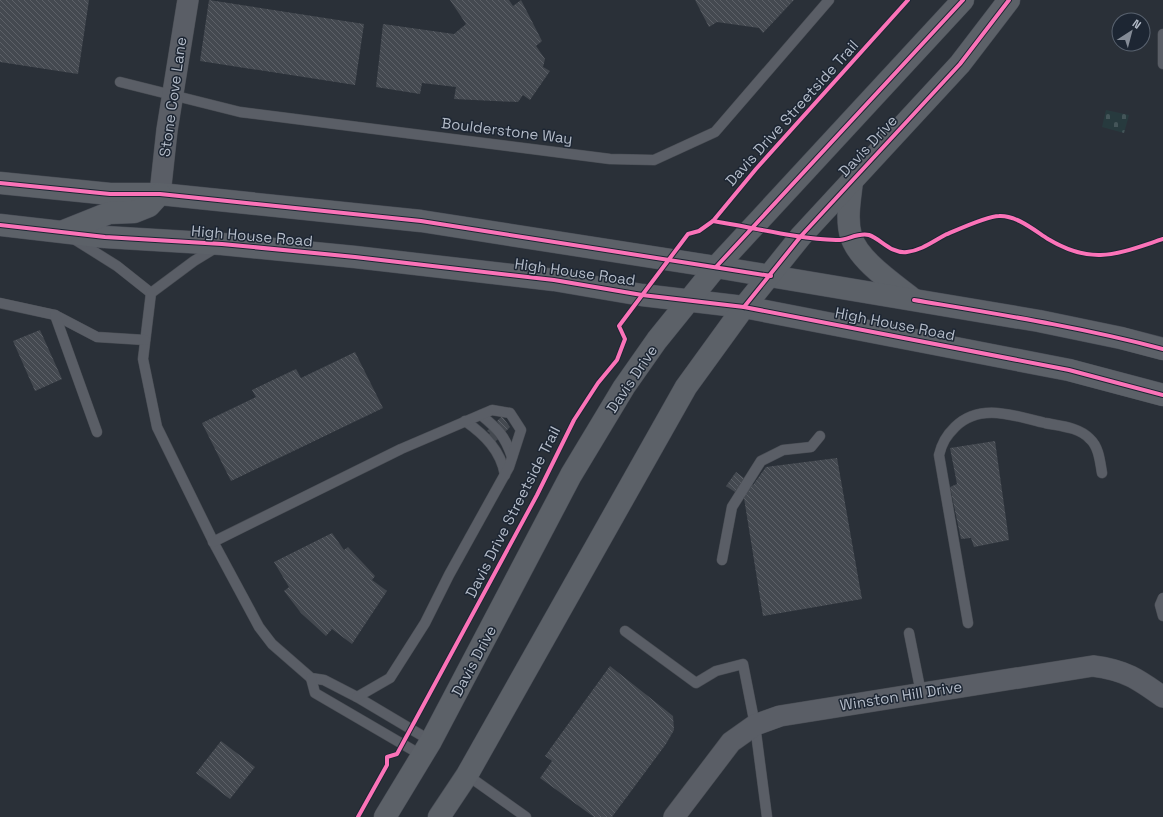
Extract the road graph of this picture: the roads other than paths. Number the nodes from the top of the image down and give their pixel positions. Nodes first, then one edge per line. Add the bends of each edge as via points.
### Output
1 (188, 0) edge
2 (829, 0) edge
3 (963, 0) edge
4 (1009, 0) edge
5 (1163, 34) edge
6 (1163, 64) edge
7 (120, 82) dead end
8 (173, 95) junction
9 (852, 181) junction
10 (0, 183) edge
11 (160, 194) junction
12 (0, 225) edge
13 (63, 232) junction
14 (222, 244) junction
15 (716, 267) junction
16 (771, 276) junction
17 (151, 294) junction
18 (690, 300) junction
19 (914, 300) junction
20 (0, 303) edge
21 (744, 307) junction
22 (55, 315) junction
23 (145, 340) junction
24 (1163, 349) edge
25 (1163, 395) edge
26 (481, 415) junction
27 (465, 421) junction
28 (97, 432) dead end
29 (820, 436) dead end
30 (512, 457) junction
31 (1102, 473) dead end
32 (504, 476) junction
33 (213, 542) junction
34 (722, 560) dead end
35 (1163, 598) edge
36 (1163, 616) edge
37 (968, 623) dead end
38 (625, 631) dead end
39 (909, 633) dead end
40 (311, 678) junction
41 (921, 693) junction
42 (357, 697) junction
43 (1163, 697) edge
44 (755, 725) junction
45 (427, 749) junction
46 (467, 775) junction
47 (385, 817) edge
48 (439, 817) edge
49 (526, 817) edge
50 (674, 817) edge
51 (767, 817) edge

1 - 8 street, Stone Cove Lane
2 - 8 lane, Boulderstone Way via 715,132 654,160 610,159 248,113
3 - 15 main road, Davis Drive
4 - 9 main road, Davis Drive via 960,64
5 - 6 lane
7 - 8 lane, Boulderstone Way
8 - 11 street, Stone Cove Lane
9 - 16 main road, Davis Drive via 801,236
9 - 19 main road via 849,211 851,237 866,261
10 - 11 main road, High House Road via 110,194
11 - 13 main road via 149,206 134,212 109,213
11 - 15 main road, High House Road via 420,221
12 - 13 main road, High House Road
13 - 14 main road, High House Road
13 - 17 lane via 117,266
14 - 17 lane via 194,261
14 - 18 main road, High House Road via 554,280
15 - 16 main road, High House Road
15 - 18 main road, Davis Drive
16 - 19 main road, High House Road
16 - 21 main road, Davis Drive
17 - 23 lane
18 - 21 main road, High House Road
18 - 45 main road, Davis Drive via 624,387 571,475
19 - 24 main road, High House Road via 1039,321
20 - 22 lane
21 - 25 main road, High House Road via 1069,370
21 - 46 main road, Davis Drive via 686,387
22 - 23 lane via 97,337
22 - 28 lane
23 - 33 lane via 142,359 157,427
26 - 27 lane
26 - 30 lane via 504,436
26 - 30 lane via 492,410 510,413 521,430
27 - 32 lane via 484,436 496,451 502,463
27 - 33 lane via 401,449
29 - 34 lane via 810,447 783,450 761,461 732,507
30 - 32 lane
31 - 37 lane via 1096,447 1077,430 999,413 983,412 960,422 946,437 939,455
32 - 42 lane via 425,623 390,678
33 - 40 lane via 259,627 272,644
35 - 36 lane via 1160,605
38 - 44 lane via 696,683 716,671 743,664
39 - 41 lane
40 - 42 lane via 324,680
40 - 45 lane via 315,693
41 - 43 street, Winston Hill Drive via 1093,666 1115,669 1138,679
41 - 44 street, Winston Hill Drive via 780,716
42 - 45 lane
44 - 50 street, Winston Hill Drive via 731,742
44 - 51 lane
45 - 47 main road, Davis Drive
46 - 48 main road, Davis Drive
46 - 49 lane

